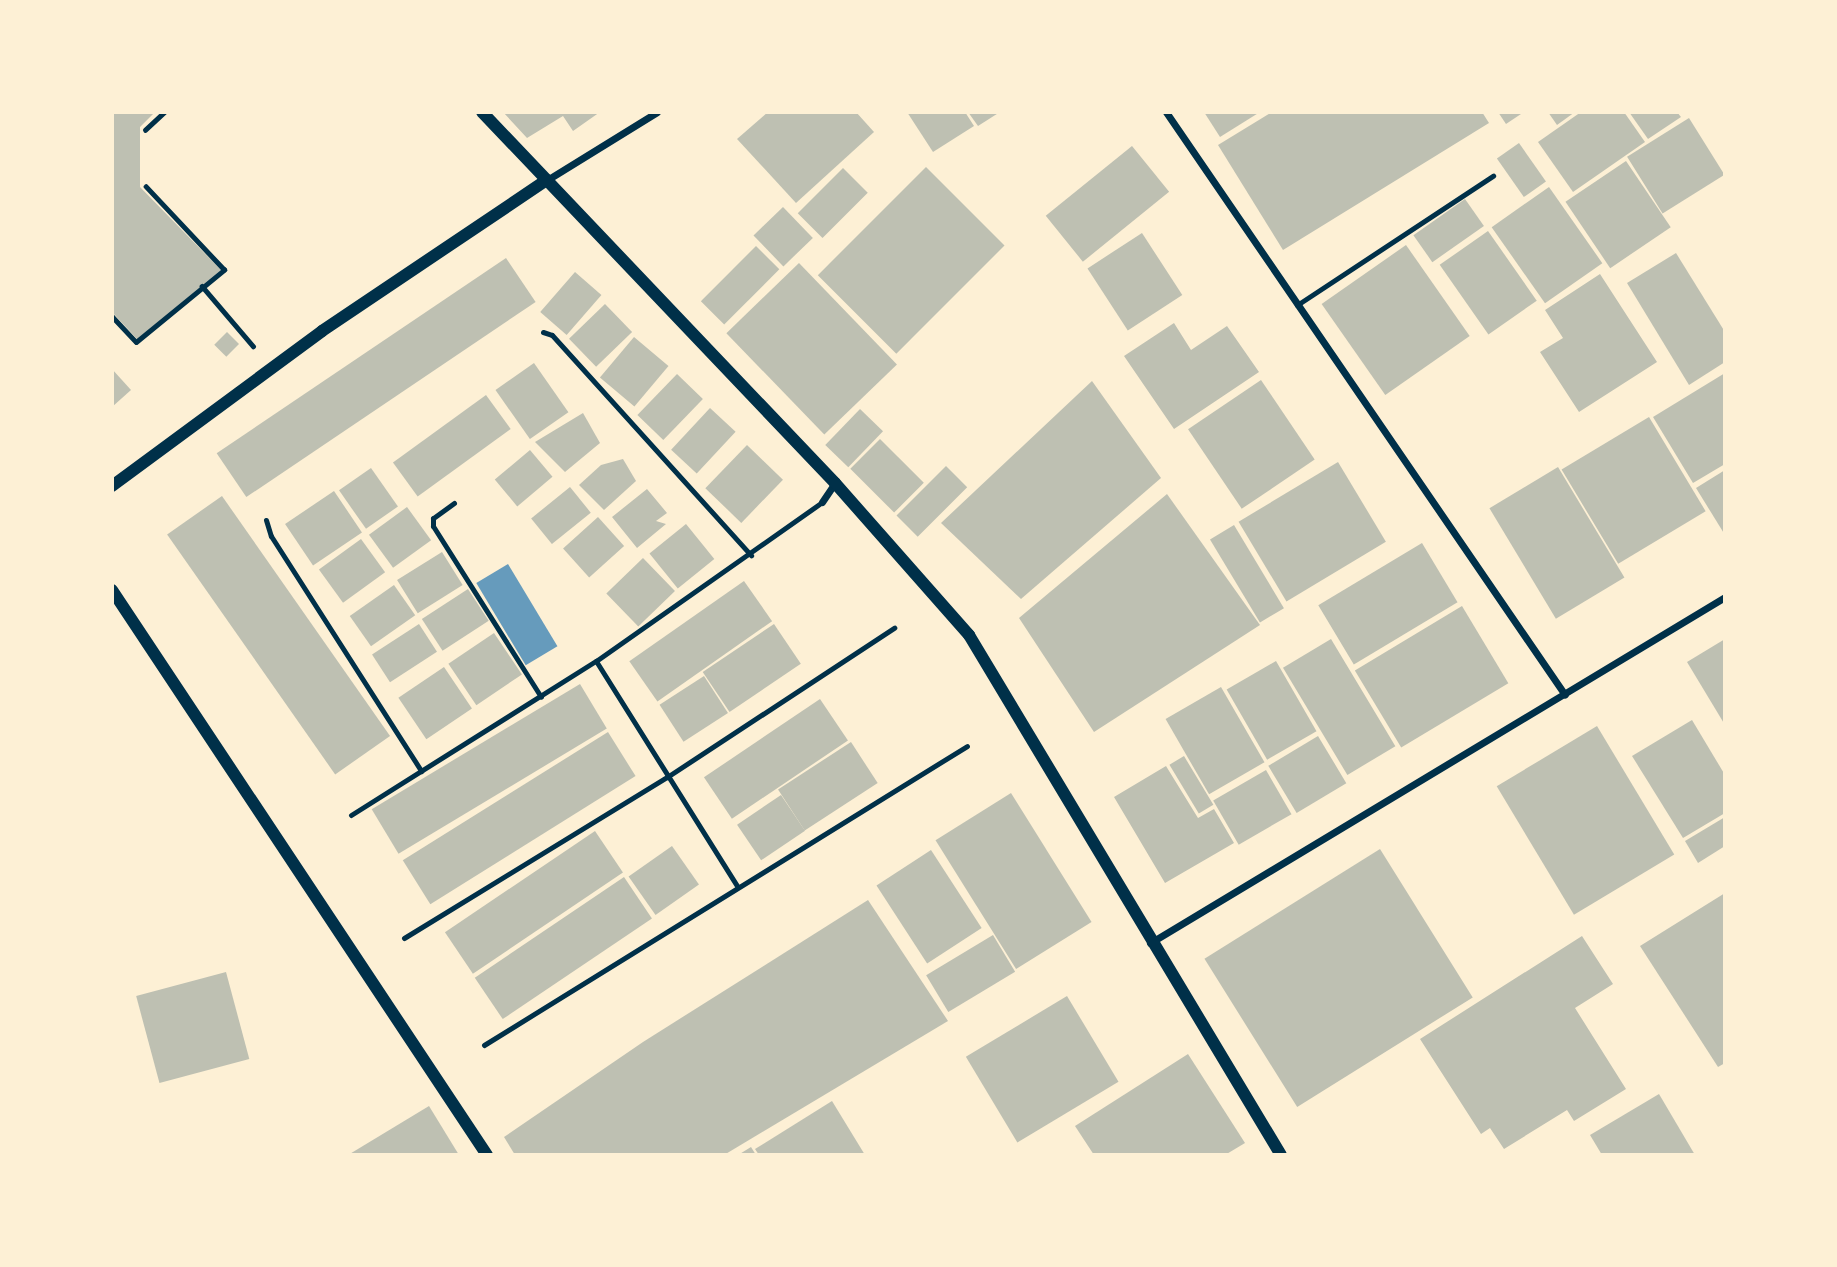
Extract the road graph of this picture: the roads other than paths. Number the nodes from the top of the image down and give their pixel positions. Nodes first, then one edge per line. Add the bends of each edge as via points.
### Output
1 (482, 112) edge
2 (657, 112) edge
3 (1166, 112) edge
4 (1493, 176) dead end
5 (547, 180) junction
6 (1297, 305) junction
7 (544, 332) dead end
8 (835, 484) junction
9 (112, 486) edge
10 (822, 502) joint
11 (454, 503) dead end
12 (266, 520) dead end
13 (751, 555) junction
14 (112, 590) edge
15 (1725, 597) edge
16 (894, 628) dead end
17 (597, 661) junction
18 (1565, 695) junction
19 (541, 697) junction
20 (967, 746) dead end
21 (421, 771) junction
22 (667, 777) junction
23 (352, 815) dead end
24 (737, 886) junction
25 (404, 938) dead end
26 (1150, 943) junction
27 (484, 1045) dead end
28 (487, 1155) edge
29 (1281, 1155) edge

1 - 5 street
2 - 5 street
3 - 6 street
4 - 6 lane
5 - 8 street
5 - 9 street via 271,368
6 - 18 street
7 - 13 lane via 552,335
8 - 10 street
8 - 26 street via 969,635
10 - 13 lane
11 - 19 lane via 433,518 433,526
12 - 21 lane via 271,536
13 - 17 lane
14 - 28 street
15 - 18 street
16 - 22 lane
17 - 19 lane
17 - 22 lane
18 - 26 street
19 - 21 lane
20 - 24 lane
21 - 23 lane
22 - 24 lane
22 - 25 lane
24 - 27 lane
26 - 29 street

